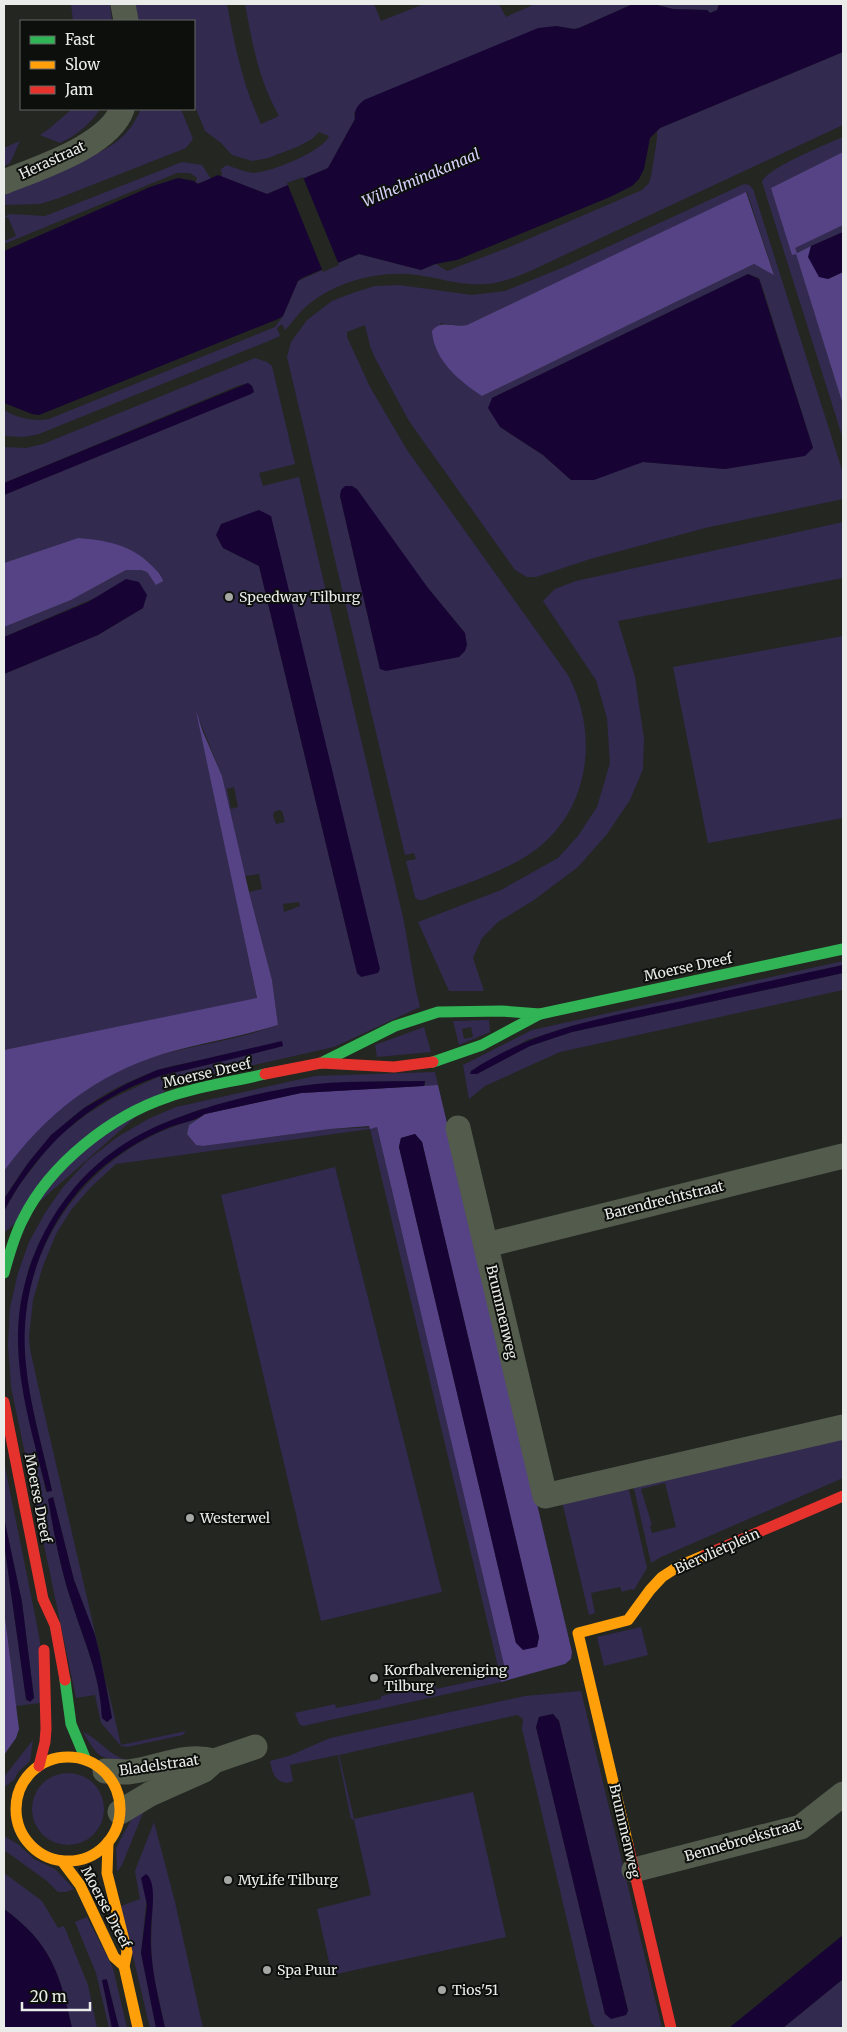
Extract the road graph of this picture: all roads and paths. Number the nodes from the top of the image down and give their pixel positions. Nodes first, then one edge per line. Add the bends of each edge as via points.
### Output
1 (123, 4) edge
2 (126, 20) edge
3 (122, 110) edge
4 (4, 182) edge
5 (843, 950) edge
6 (540, 1014) junction
7 (321, 1063) junction
8 (458, 1128) dead end
9 (843, 1156) edge
10 (486, 1245) junction
11 (4, 1273) edge
12 (4, 1402) edge
13 (843, 1427) edge
14 (843, 1496) edge
15 (43, 1599) junction
16 (578, 1633) joint
17 (255, 1747) dead end
18 (214, 1761) junction
19 (38, 1766) junction
20 (95, 1766) junction
21 (19, 1786) junction
22 (843, 1794) edge
23 (6, 1795) dead end
24 (120, 1812) junction
25 (8, 1830) dead end
26 (22, 1834) junction
27 (108, 1842) junction
28 (62, 1861) junction
29 (634, 1870) junction
30 (124, 1966) junction
31 (138, 2028) edge
32 (672, 2028) edge

1 - 2 street
3 - 4 street, Herastraat via 100,137 70,155
5 - 6 street, Moerse Dreef
6 - 7 street, Moerse Dreef via 438,1012 395,1026
6 - 7 street, Moerse Dreef via 467,1053 436,1062 381,1068
7 - 11 street, Moerse Dreef via 194,1089 156,1101 124,1117 85,1144 31,1204 12,1244
8 - 10 street, Brummenweg
9 - 10 street, Barendrechtstraat
10 - 13 street, Brummenweg via 545,1496
12 - 15 street, Moerse Dreef
14 - 16 street, Biervlietplein via 679,1566 654,1584 628,1620
15 - 19 street, Moerse Dreef via 40,1609 46,1678 46,1729
15 - 20 street, Moerse Dreef via 56,1630 71,1726
16 - 29 street, Brummenweg
17 - 18 street, Bladelstraat
18 - 20 street, Bladelstraat via 188,1758 130,1772
18 - 24 street, Bladelstraat via 204,1770 150,1794
19 - 20 street via 62,1756 77,1757
19 - 21 street
20 - 24 street via 114,1784
21 - 23 street
21 - 26 street via 15,1814
22 - 29 street, Bennebroekstraat via 801,1827
24 - 27 street via 114,1835
25 - 26 street
26 - 28 street via 40,1853
27 - 28 street via 86,1858
27 - 30 street, Moerse Dreef via 107,1873 127,1952
28 - 30 street, Moerse Dreef via 80,1885 114,1957
29 - 32 street, Brummenweg
30 - 31 street, Moerse Dreef

